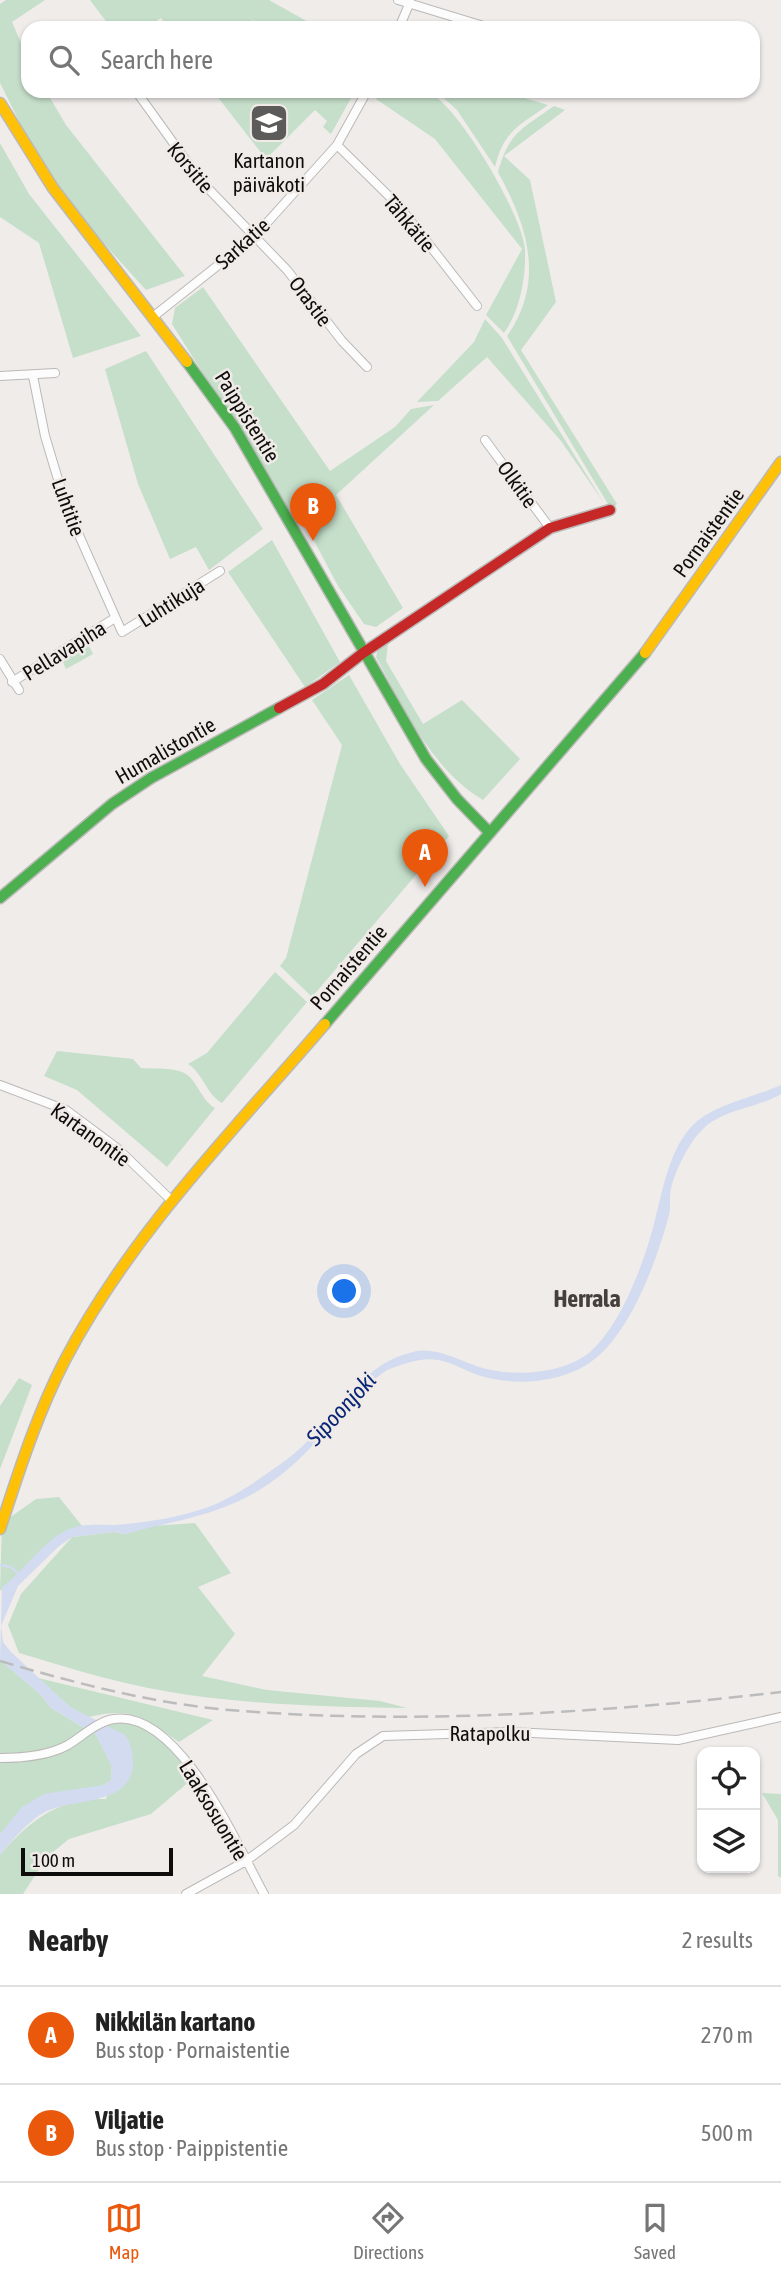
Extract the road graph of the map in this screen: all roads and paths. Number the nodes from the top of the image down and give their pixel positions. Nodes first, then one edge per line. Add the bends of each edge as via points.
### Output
1 (398, 0) edge
2 (410, 2) edge
3 (402, 21) edge
4 (468, 21) edge
5 (141, 98) edge
6 (364, 98) edge
7 (0, 103) edge
8 (337, 145) junction
9 (255, 236) junction
10 (477, 306) dead end
11 (153, 316) junction
12 (367, 367) dead end
13 (54, 373) dead end
14 (0, 376) edge
15 (33, 376) junction
16 (485, 440) dead end
17 (781, 463) edge
18 (610, 510) dead end
19 (551, 528) junction
20 (220, 571) dead end
21 (115, 618) junction
22 (122, 632) joint
23 (363, 653) junction
24 (0, 659) edge
25 (12, 682) junction
26 (19, 690) dead end
27 (490, 833) junction
28 (0, 898) edge
29 (0, 1085) edge
30 (172, 1201) junction
31 (0, 1529) edge
32 (781, 1717) edge
33 (0, 1758) edge
34 (246, 1861) junction
35 (186, 1894) edge
36 (264, 1894) edge

1 - 2 street
2 - 3 street
2 - 4 street
5 - 9 street, Korsitie via 200,180
6 - 8 street, Sarkatie
7 - 11 street, Paippistentie via 53,190
8 - 9 street, Sarkatie
8 - 10 street, Tähkätie via 399,206
9 - 11 street, Sarkatie
9 - 12 street, Orastie
11 - 23 street, Paippistentie via 235,428
13 - 15 street
14 - 15 street
15 - 21 street, Luhtitie via 66,506
16 - 19 street, Olkitie
17 - 27 street, Pornaistentie via 645,652
18 - 19 street, Humalistontie
19 - 23 street, Humalistontie
20 - 22 street, Luhtikuja
21 - 22 street, Luhtitie
21 - 25 street, Pellavapiha
23 - 27 street, Paippistentie via 426,759
23 - 28 street, Humalistontie via 323,684 188,756 112,804
24 - 25 street
25 - 26 street
27 - 30 street, Pornaistentie
29 - 30 street, Kartanontie via 66,1110 117,1149
30 - 31 street, Pornaistentie via 111,1281 73,1345 27,1445
32 - 34 street, Ratapolku via 678,1740 512,1732 383,1736 356,1754 294,1825
33 - 34 street, Laaksosuontie via 22,1758 64,1747 114,1719 138,1722 173,1746 197,1774
34 - 35 street, Ratapolku
34 - 36 street, Laaksosuontie

